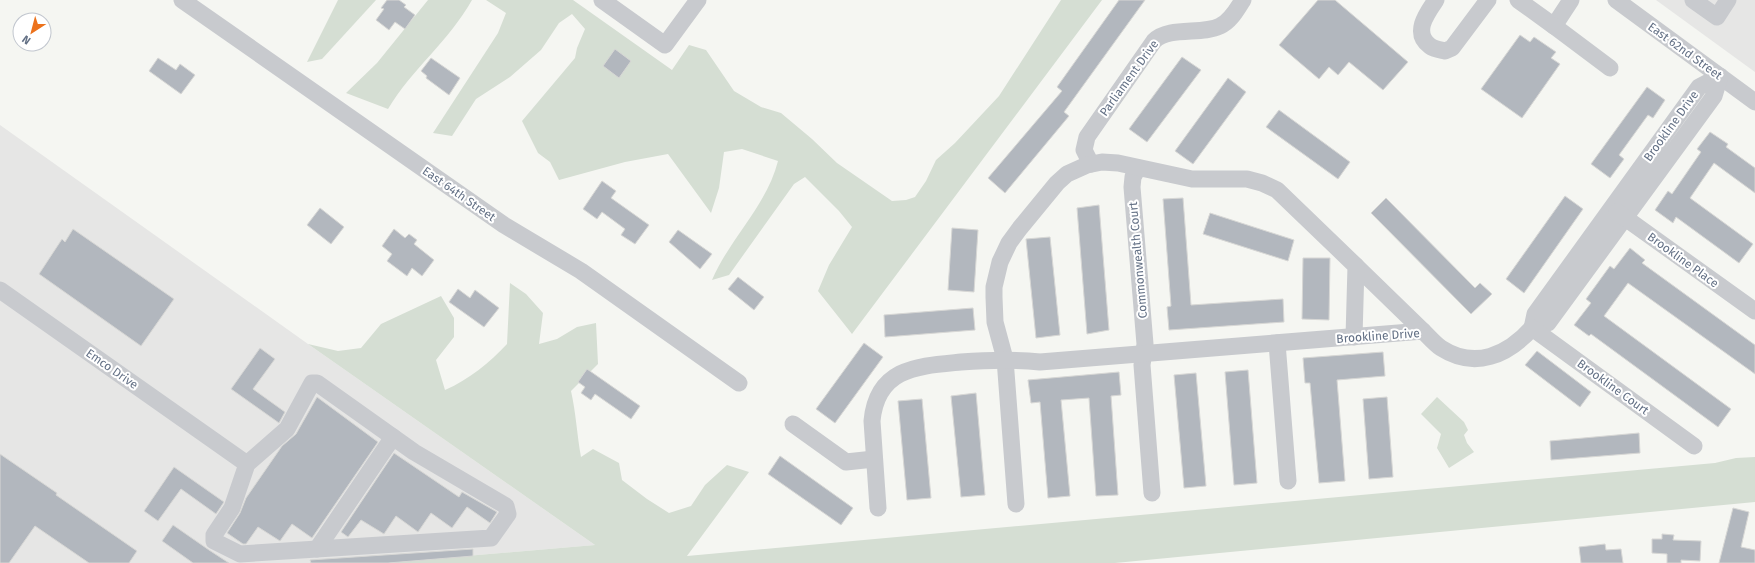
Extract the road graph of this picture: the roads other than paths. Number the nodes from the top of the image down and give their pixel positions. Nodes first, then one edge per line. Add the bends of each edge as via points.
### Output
1 (182, 0) edge
2 (602, 0) edge
3 (698, 0) edge
4 (1243, 0) edge
5 (1436, 0) edge
6 (1488, 0) edge
7 (1518, 0) edge
8 (1571, 0) edge
9 (1616, 0) edge
10 (1692, 0) edge
11 (1728, 0) edge
12 (1554, 26) junction
13 (1610, 68) dead end
14 (1720, 76) junction
15 (1755, 102) edge
16 (1092, 164) junction
17 (1138, 168) junction
18 (1618, 213) junction
19 (1356, 266) junction
20 (0, 290) edge
21 (1755, 311) edge
22 (1532, 328) junction
23 (1424, 331) junction
24 (1354, 337) junction
25 (1277, 343) junction
26 (1144, 353) junction
27 (1005, 359) junction
28 (740, 383) dead end
29 (793, 424) dead end
30 (393, 437) junction
31 (1694, 446) dead end
32 (874, 459) junction
33 (247, 464) junction
34 (1288, 481) dead end
35 (1152, 493) dead end
36 (1016, 504) dead end
37 (878, 508) dead end
38 (317, 549) junction

1 - 28 street, East 64th Street via 504,225 581,271
2 - 3 street via 665,45
4 - 16 street, Parliament Drive via 1231,17 1220,26 1165,34 1154,40 1087,137 1084,150
5 - 6 street via 1424,17 1421,26 1422,36 1430,46 1445,51 1452,48
7 - 12 street
8 - 12 street
9 - 14 street, East 62nd Street
10 - 11 street via 1717,17
12 - 13 street
14 - 15 street, East 62nd Street
14 - 18 street, Brookline Drive via 1699,87
16 - 17 street via 1118,163
16 - 27 street via 1071,172 1057,183 1016,232 1003,255 994,287 994,313
17 - 19 street via 1192,179 1242,179 1262,183 1281,193
17 - 26 street, Commonwealth Court via 1132,187 1146,344
18 - 21 street, Brookline Place
18 - 22 street, Brookline Drive via 1535,314
19 - 23 street
19 - 24 street
20 - 33 street, Emco Drive
22 - 23 street, Brookline Drive via 1509,350 1478,358 1459,356 1448,351 1437,345
22 - 31 street, Brookline Court
23 - 24 street, Brookline Drive
24 - 25 street, Brookline Drive
25 - 26 street, Brookline Drive
25 - 34 street
26 - 27 street, Brookline Drive via 1040,362
26 - 35 street via 1142,365
27 - 32 street, Brookline Drive via 921,365 894,378 881,392 874,408
27 - 36 street
29 - 32 street via 846,462
30 - 33 street via 317,383 312,384 287,429
30 - 38 street
30 - 38 street via 506,506 508,514 491,538
32 - 37 street, Brookline Drive
33 - 38 street via 232,508 214,535 214,541 240,554

